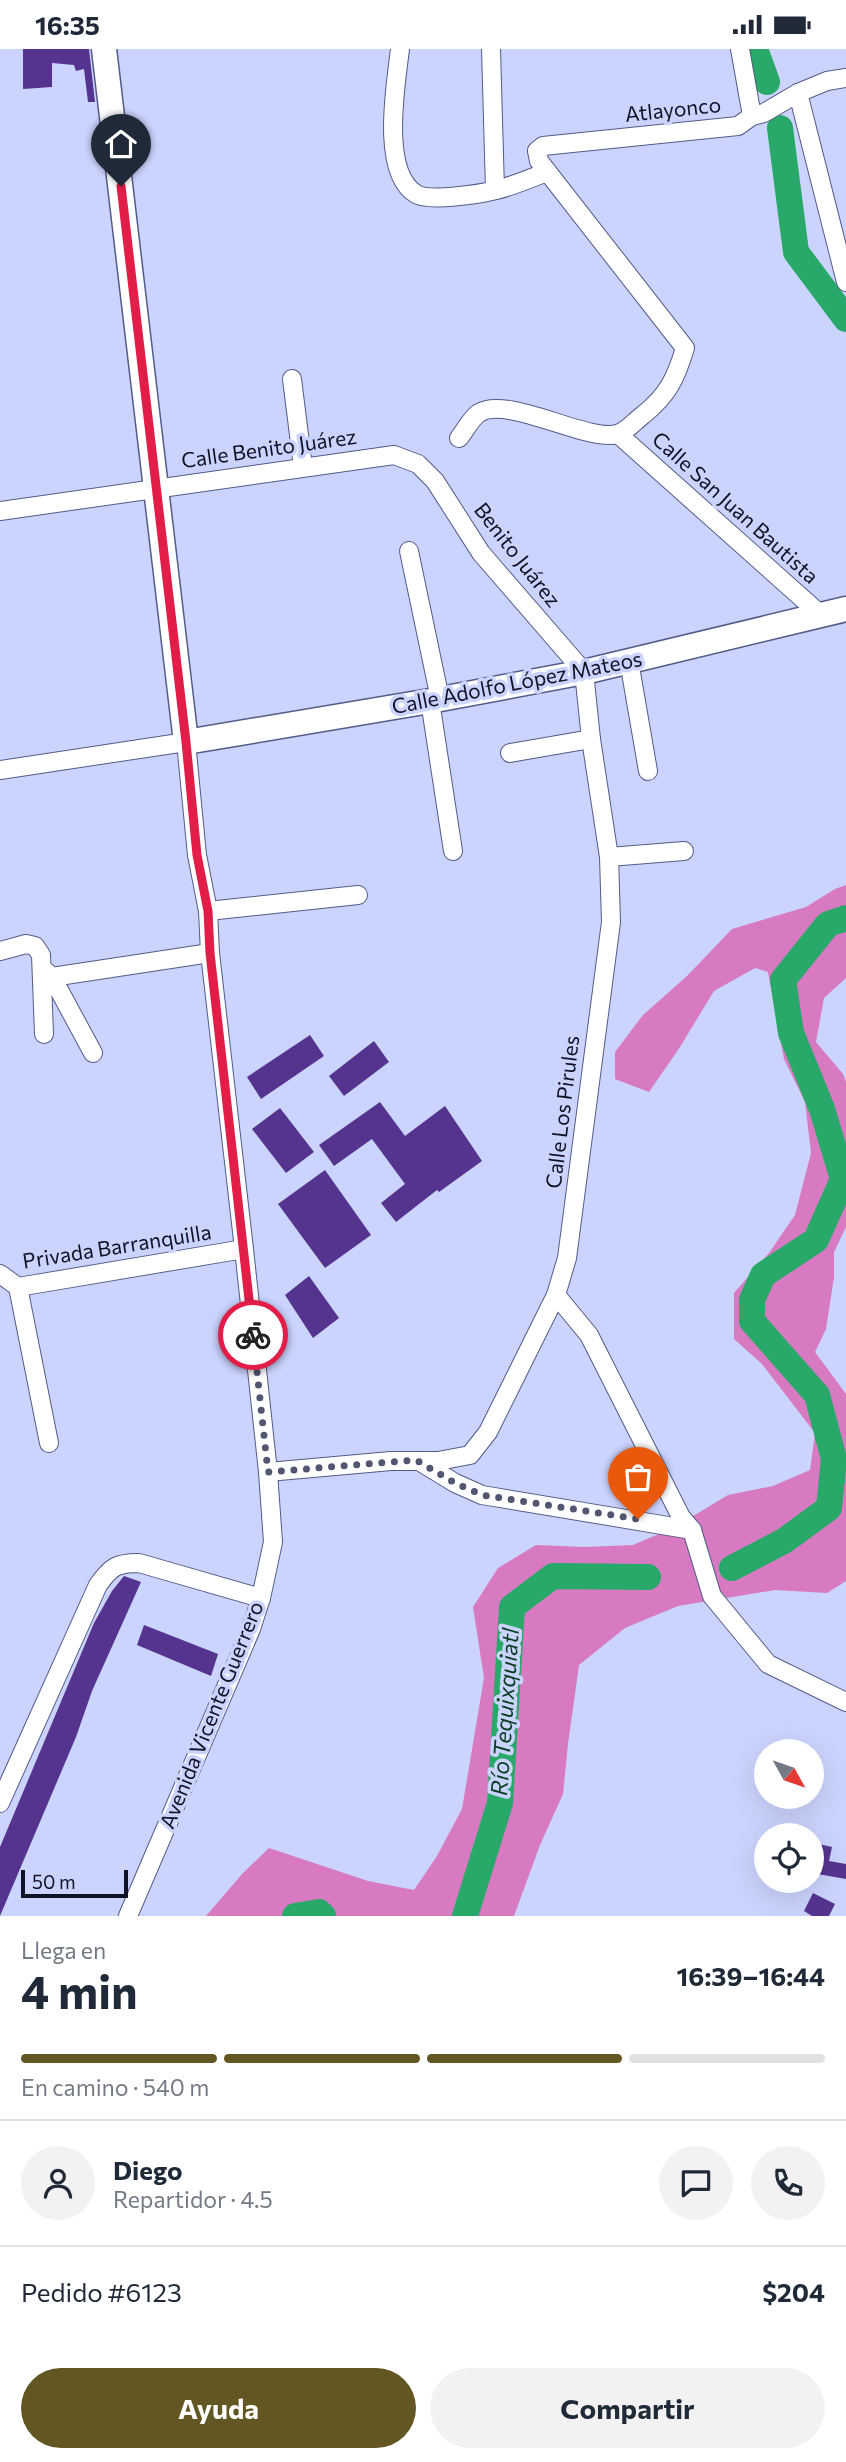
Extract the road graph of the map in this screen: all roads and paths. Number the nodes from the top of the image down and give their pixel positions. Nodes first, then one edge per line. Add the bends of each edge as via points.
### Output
1 (104, 49) edge
2 (400, 49) edge
3 (491, 49) edge
4 (740, 49) edge
5 (846, 78) edge
6 (798, 93) junction
7 (752, 116) junction
8 (537, 151) joint
9 (547, 173) junction
10 (495, 190) junction
11 (846, 282) edge
12 (292, 379) dead end
13 (618, 434) junction
14 (459, 438) dead end
15 (418, 464) joint
16 (303, 467) junction
17 (156, 487) junction
18 (0, 511) edge
19 (409, 551) dead end
20 (846, 609) edge
21 (821, 615) junction
22 (629, 661) junction
23 (584, 672) junction
24 (435, 700) junction
25 (591, 739) junction
26 (186, 742) junction
27 (510, 754) dead end
28 (0, 770) edge
29 (648, 771) dead end
30 (453, 851) dead end
31 (684, 851) dead end
32 (609, 857) junction
33 (358, 895) dead end
34 (208, 911) junction
35 (0, 951) edge
36 (210, 953) junction
37 (48, 973) junction
38 (44, 1034) dead end
39 (93, 1053) dead end
40 (244, 1249) junction
41 (0, 1274) edge
42 (18, 1287) junction
43 (556, 1295) junction
44 (49, 1443) dead end
45 (416, 1460) junction
46 (268, 1472) junction
47 (692, 1530) junction
48 (261, 1598) junction
49 (846, 1702) edge
50 (0, 1803) edge
51 (128, 1916) edge

1 - 17 main road, Avenida Vicente Guerrero
2 - 10 street via 393,145 408,188 418,196 433,198
3 - 10 street
4 - 7 street
5 - 6 street, Atlayonco
6 - 7 street, Atlayonco
6 - 11 street
7 - 8 street, Atlayonco via 737,126 543,146
8 - 9 street, Calle San Juan Bautista
9 - 10 street
9 - 13 street, Calle San Juan Bautista via 685,348 662,400
12 - 16 street
13 - 14 street, Calle San Juan Bautista via 488,409 478,414
13 - 21 street, Calle San Juan Bautista
15 - 16 street, Calle Benito Juárez via 394,455
15 - 23 street, Benito Juárez via 435,481 481,553
16 - 17 street, Calle Benito Juárez
17 - 18 street, Calle Benito Juárez
17 - 26 main road, Avenida Vicente Guerrero
19 - 24 street
20 - 21 main road, Calle Adolfo López Mateos
21 - 22 main road, Calle Adolfo López Mateos
22 - 23 main road, Calle Adolfo López Mateos
22 - 29 street
23 - 24 main road, Calle Adolfo López Mateos
23 - 25 street, Calle Los Pirules
24 - 26 main road, Calle Adolfo López Mateos
24 - 30 street
25 - 27 street
25 - 32 street, Calle Los Pirules
26 - 28 street
26 - 34 street, Avenida Vicente Guerrero via 197,855
31 - 32 street
32 - 43 street, Calle Los Pirules via 611,922 567,1258
33 - 34 street
34 - 36 street, Avenida Vicente Guerrero
35 - 37 street via 35,946
36 - 37 street
36 - 40 street, Avenida Vicente Guerrero
37 - 38 street
37 - 39 street
40 - 42 street, Privada Barranquilla
40 - 46 street, Avenida Vicente Guerrero
41 - 42 street, Privada Barranquilla
42 - 44 street
43 - 45 street, Calle Los Pirules via 488,1432 470,1455
43 - 47 street via 589,1335 681,1517
45 - 46 street, Calle Los Pirules
45 - 47 street via 482,1495
46 - 48 street, Avenida Vicente Guerrero via 273,1542
47 - 49 street via 712,1596 768,1664
48 - 50 street via 139,1563 122,1563 108,1571
48 - 51 street, Avenida Vicente Guerrero

